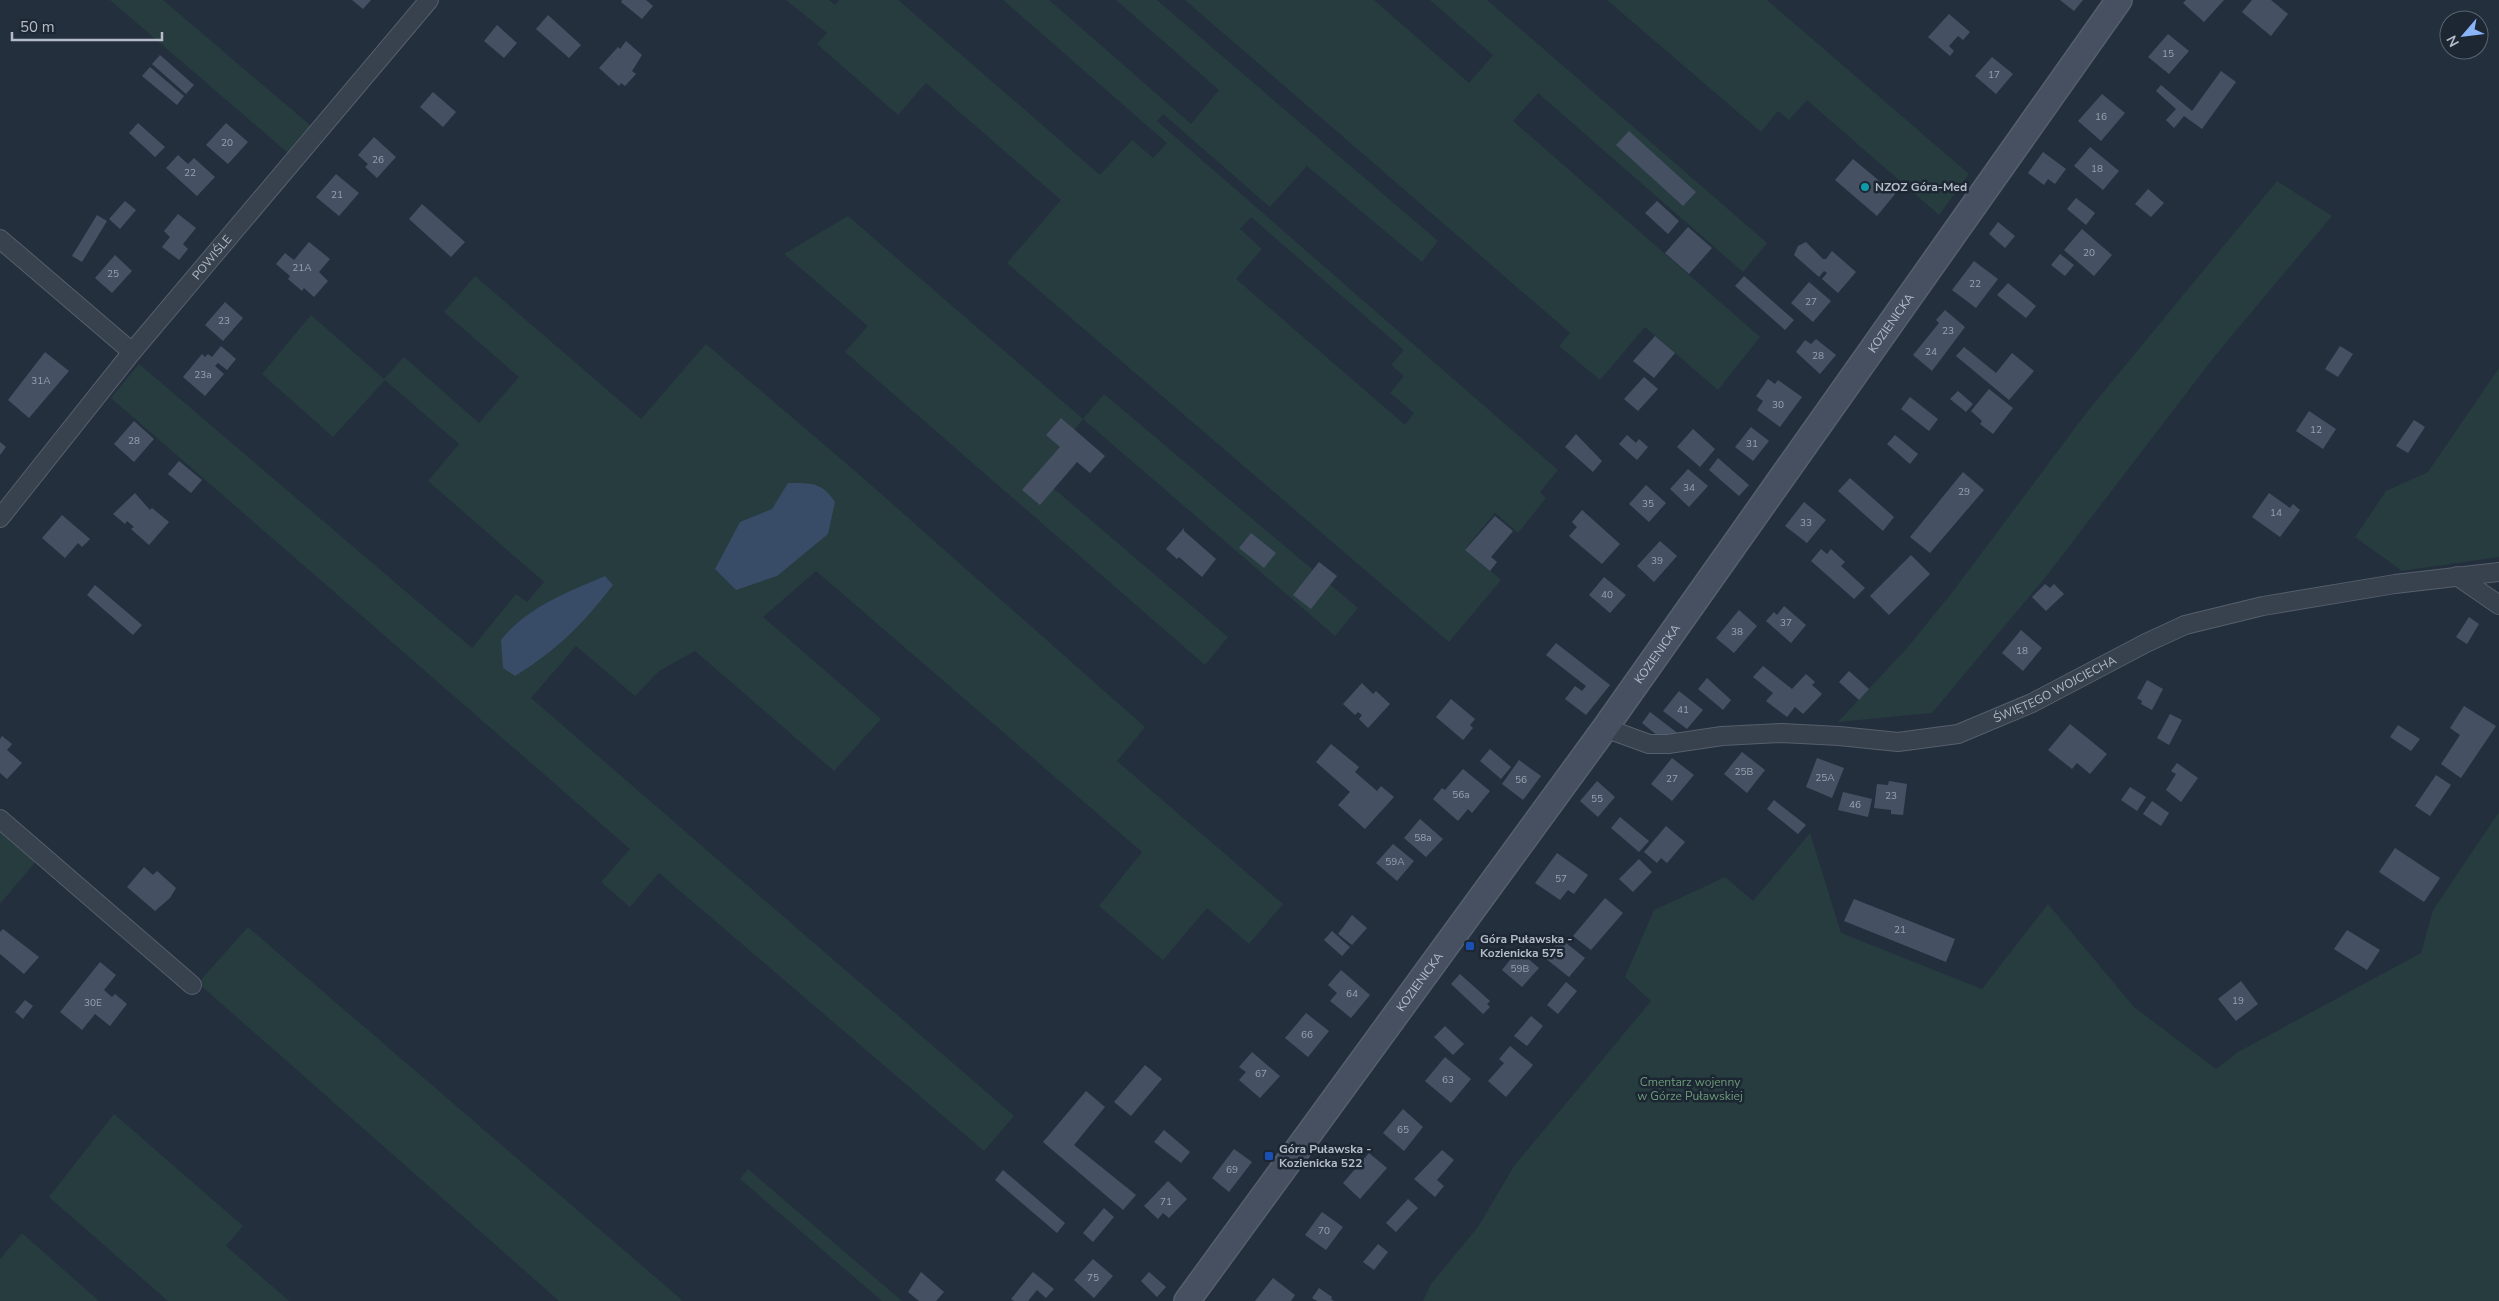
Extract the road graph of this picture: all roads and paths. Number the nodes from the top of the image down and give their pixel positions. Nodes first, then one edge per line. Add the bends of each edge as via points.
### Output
1 (429, 0) edge
2 (2119, 0) edge
3 (0, 239) edge
4 (132, 352) junction
5 (0, 518) edge
6 (2499, 572) edge
7 (2457, 576) junction
8 (2499, 604) edge
9 (1605, 728) junction
10 (0, 819) edge
11 (192, 985) dead end
12 (1187, 1301) edge

1 - 4 street, POWIŚLE
2 - 9 main road, KOZIENICKA
3 - 4 street
4 - 5 street, POWIŚLE
6 - 7 street, ŚWIĘTEGO WOJCIECHA
7 - 8 street
7 - 9 street, ŚWIĘTEGO WOJCIECHA via 2264,606 2186,625 2032,703 1958,734 1898,742 1782,733 1649,744
9 - 12 main road, KOZIENICKA
10 - 11 street

